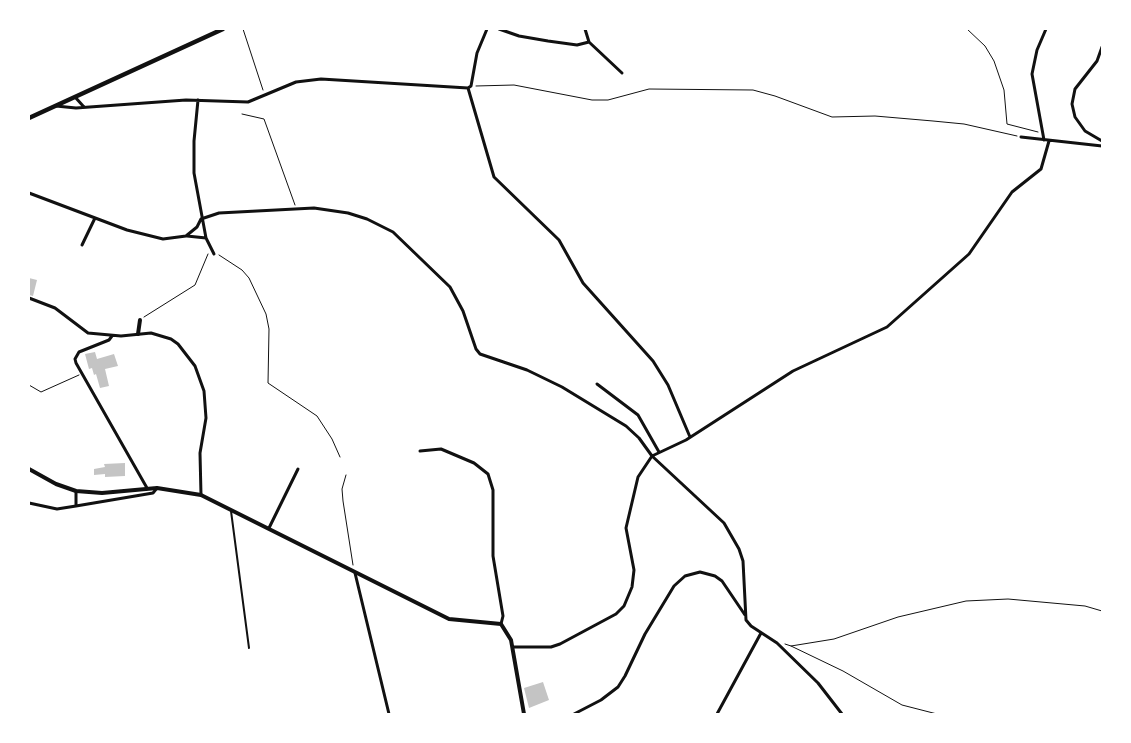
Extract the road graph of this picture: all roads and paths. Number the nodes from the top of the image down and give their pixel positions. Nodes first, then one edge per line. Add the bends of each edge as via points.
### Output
1 (223, 29) edge
2 (243, 29) edge
3 (486, 29) edge
4 (498, 29) edge
5 (585, 29) edge
6 (967, 29) edge
7 (1046, 29) edge
8 (588, 42) junction
9 (1102, 47) edge
10 (622, 73) dead end
11 (477, 86) dead end
12 (468, 88) junction
13 (74, 96) junction
14 (264, 96) junction
15 (198, 100) junction
16 (54, 106) junction
17 (85, 107) junction
18 (242, 114) dead end
19 (29, 118) edge
20 (1043, 133) junction
21 (1021, 137) joint
22 (1102, 140) edge
23 (1046, 141) junction
24 (1102, 146) edge
25 (29, 193) edge
26 (296, 209) junction
27 (95, 218) junction
28 (202, 219) junction
29 (186, 236) junction
30 (206, 238) junction
31 (82, 245) dead end
32 (211, 248) junction
33 (214, 254) dead end
34 (29, 298) edge
35 (140, 320) joint
36 (138, 334) junction
37 (112, 336) junction
38 (82, 374) junction
39 (597, 384) dead end
40 (29, 385) edge
41 (690, 437) junction
42 (420, 451) dead end
43 (659, 452) junction
44 (652, 456) junction
45 (340, 458) dead end
46 (29, 469) edge
47 (298, 469) dead end
48 (346, 475) dead end
49 (147, 488) junction
50 (157, 488) junction
51 (76, 491) junction
52 (201, 495) junction
53 (29, 503) edge
54 (76, 506) junction
55 (232, 510) junction
56 (269, 528) junction
57 (353, 572) junction
58 (1102, 612) edge
59 (745, 615) junction
60 (501, 624) junction
61 (761, 633) junction
62 (777, 642) junction
63 (513, 646) junction
64 (790, 646) junction
65 (249, 648) dead end
66 (390, 714) edge
67 (524, 714) edge
68 (574, 714) edge
69 (717, 714) edge
70 (842, 714) edge
71 (937, 714) edge

1 - 13 main road
2 - 14 path
3 - 12 street
4 - 8 street via 539,40 578,45
5 - 8 street
6 - 20 path via 994,61 1004,90 1007,124
7 - 20 street via 1032,74
8 - 10 street
9 - 22 street via 1096,61 1075,89 1072,104 1085,132
11 - 21 path via 514,85 574,98 608,100 649,89 752,90 832,117 875,116 964,124
12 - 14 street via 321,79 296,82
12 - 41 street via 494,177 559,240 583,283 653,361 668,385
13 - 16 main road
13 - 17 street
14 - 15 street via 240,102
15 - 17 street
15 - 28 street via 194,173
16 - 17 street
16 - 19 main road
18 - 26 path via 264,119
20 - 23 street
21 - 23 street
23 - 24 street
23 - 41 street via 1041,169 1012,192 969,254 887,327 793,371
25 - 27 street
26 - 28 street via 219,213
26 - 44 street via 330,209 348,213 393,232 450,286 480,354 527,370 573,393 632,430
27 - 29 street via 153,238
27 - 31 street
28 - 29 street
28 - 30 street
29 - 30 street
30 - 32 street
32 - 33 street
32 - 35 path via 195,285
32 - 45 path via 246,274 262,305 269,330 268,383 317,416
34 - 37 street via 55,308 88,333
35 - 36 street
36 - 37 street
36 - 52 street via 159,335 178,344 201,378 206,404
37 - 38 street via 79,352 75,359
38 - 40 path via 41,392
38 - 49 street
39 - 43 street via 638,415
41 - 43 street
42 - 60 street via 430,448 446,450 488,474 493,490 494,565 503,616
43 - 44 street
44 - 59 street via 724,523 733,538 743,561
44 - 63 street via 638,477 628,521 627,540 634,580 624,606 611,617 560,644 551,647
46 - 51 street
47 - 56 street
48 - 57 path via 342,489
49 - 50 street
49 - 51 street via 102,493
50 - 52 street
50 - 54 street via 153,493
51 - 54 street
52 - 55 street
53 - 54 street via 57,509
55 - 56 street
55 - 65 lane
56 - 57 street
57 - 60 street via 448,619
57 - 66 street
58 - 64 path via 1085,606 1008,599 966,601 926,609 834,639
59 - 61 street via 751,626
59 - 68 street via 715,576 700,572 684,576 674,586 644,634 618,687 609,696
60 - 63 street
61 - 62 street
61 - 69 street
62 - 64 path
62 - 70 street via 826,692
63 - 67 street
64 - 71 path via 843,671 902,705

